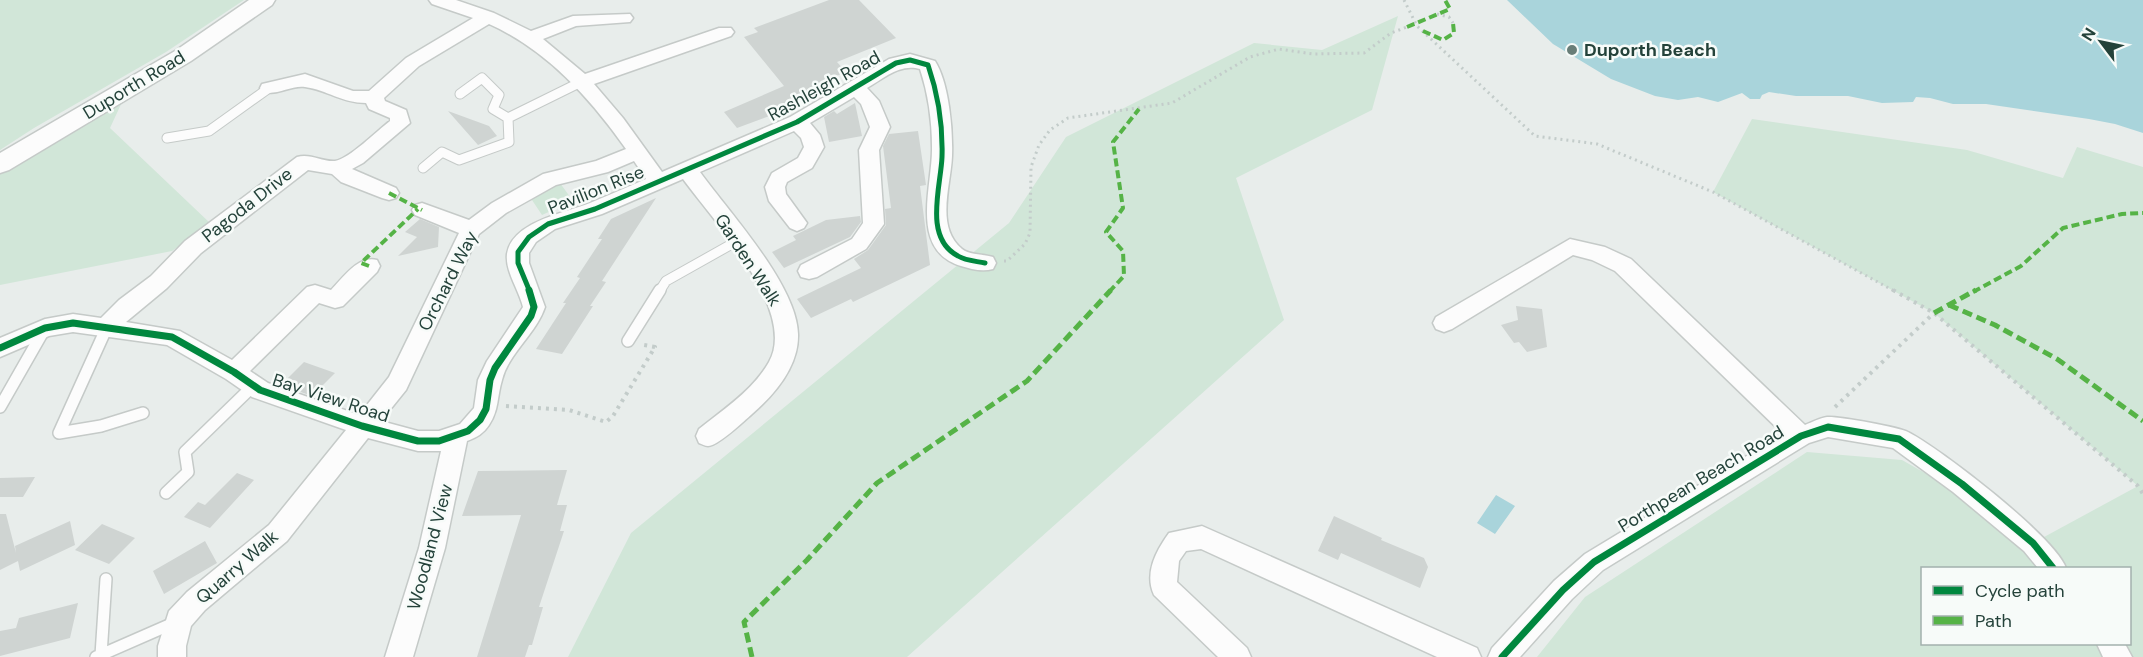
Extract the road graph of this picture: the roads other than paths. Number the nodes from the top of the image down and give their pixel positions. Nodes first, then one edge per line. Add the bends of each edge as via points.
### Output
1 (264, 0) edge
2 (438, 0) edge
3 (488, 17) junction
4 (624, 18) dead end
5 (725, 32) dead end
6 (530, 38) junction
7 (581, 82) junction
8 (269, 88) joint
9 (856, 88) junction
10 (460, 94) dead end
11 (374, 97) junction
12 (508, 118) junction
13 (797, 122) junction
14 (167, 138) dead end
15 (638, 152) junction
16 (0, 164) edge
17 (338, 168) junction
18 (423, 168) dead end
19 (687, 168) junction
20 (658, 181) junction
21 (389, 193) dead end
22 (422, 210) dead end
23 (797, 223) dead end
24 (471, 229) junction
25 (739, 240) junction
26 (985, 263) road end
27 (369, 266) dead end
28 (809, 271) dead end
29 (1443, 323) dead end
30 (107, 327) junction
31 (45, 328) junction
32 (628, 341) road end
33 (0, 348) edge
34 (234, 372) junction
35 (253, 386) junction
36 (0, 407) edge
37 (143, 413) dead end
38 (362, 426) junction
39 (456, 436) junction
40 (708, 436) dead end
41 (1801, 436) junction
42 (166, 494) dead end
43 (2052, 567) edge
44 (106, 579) dead end
45 (179, 620) junction
46 (99, 656) edge
47 (172, 657) edge
48 (399, 657) edge
49 (1237, 657) edge
50 (1467, 657) edge
51 (1502, 657) edge

1 - 16 street, Duporth Road via 183,56
2 - 3 street
3 - 6 street
3 - 11 street via 426,53
4 - 6 street via 573,21
5 - 7 street
6 - 7 street
7 - 12 lane
7 - 15 street
8 - 11 street via 305,80 351,97
8 - 14 lane via 209,131
9 - 13 street, Rashleigh Road
9 - 26 street, Rashleigh Road via 896,63 910,60 928,65 934,80 942,156 935,204 939,233 955,255
9 - 28 street via 869,101 880,127 869,150 874,224 858,244
10 - 12 lane via 482,78 499,95 493,110
11 - 17 street via 376,105 399,115 400,123
12 - 18 lane via 509,142 459,160 442,152
13 - 19 street, Rashleigh Road
13 - 23 street via 810,135 814,147 805,163 779,178 775,188 776,196
15 - 20 street
15 - 24 street, Orchard Way via 601,167 550,179
17 - 21 street via 348,177
17 - 30 street, Pagoda Drive via 304,162 193,247
19 - 20 street, Rashleigh Road
19 - 25 street, Garden Walk
20 - 39 street, Pavilion Rise via 548,224 529,237 518,252 518,262 529,286 534,307 531,316 495,368 480,420
22 - 24 street
24 - 38 street, Orchard Way via 398,382
25 - 32 lane via 666,281
25 - 40 street, Garden Walk via 784,314 786,348 766,384
27 - 34 street via 335,300 315,293
29 - 41 street via 1570,247 1597,253 1623,265
30 - 31 street, Bay View Road via 73,323
30 - 34 street, Bay View Road via 172,337
30 - 37 lane via 59,433
31 - 33 street, Bay View Road
31 - 36 lane
34 - 35 street, Bay View Road
35 - 38 street, Bay View Road
35 - 42 lane via 185,452 188,472
38 - 39 street, Bay View Road via 418,441
38 - 45 street, Quarry Walk via 278,533 196,601
39 - 48 street, Woodland View via 432,548
41 - 43 street, Porthpean Beach Road via 1828,427 1899,439 1962,484 2024,536
41 - 51 street, Porthpean Beach Road via 1594,562
44 - 46 lane
45 - 46 lane
45 - 47 street, Quarry Walk
49 - 50 street via 1163,586 1166,558 1178,541 1202,537

